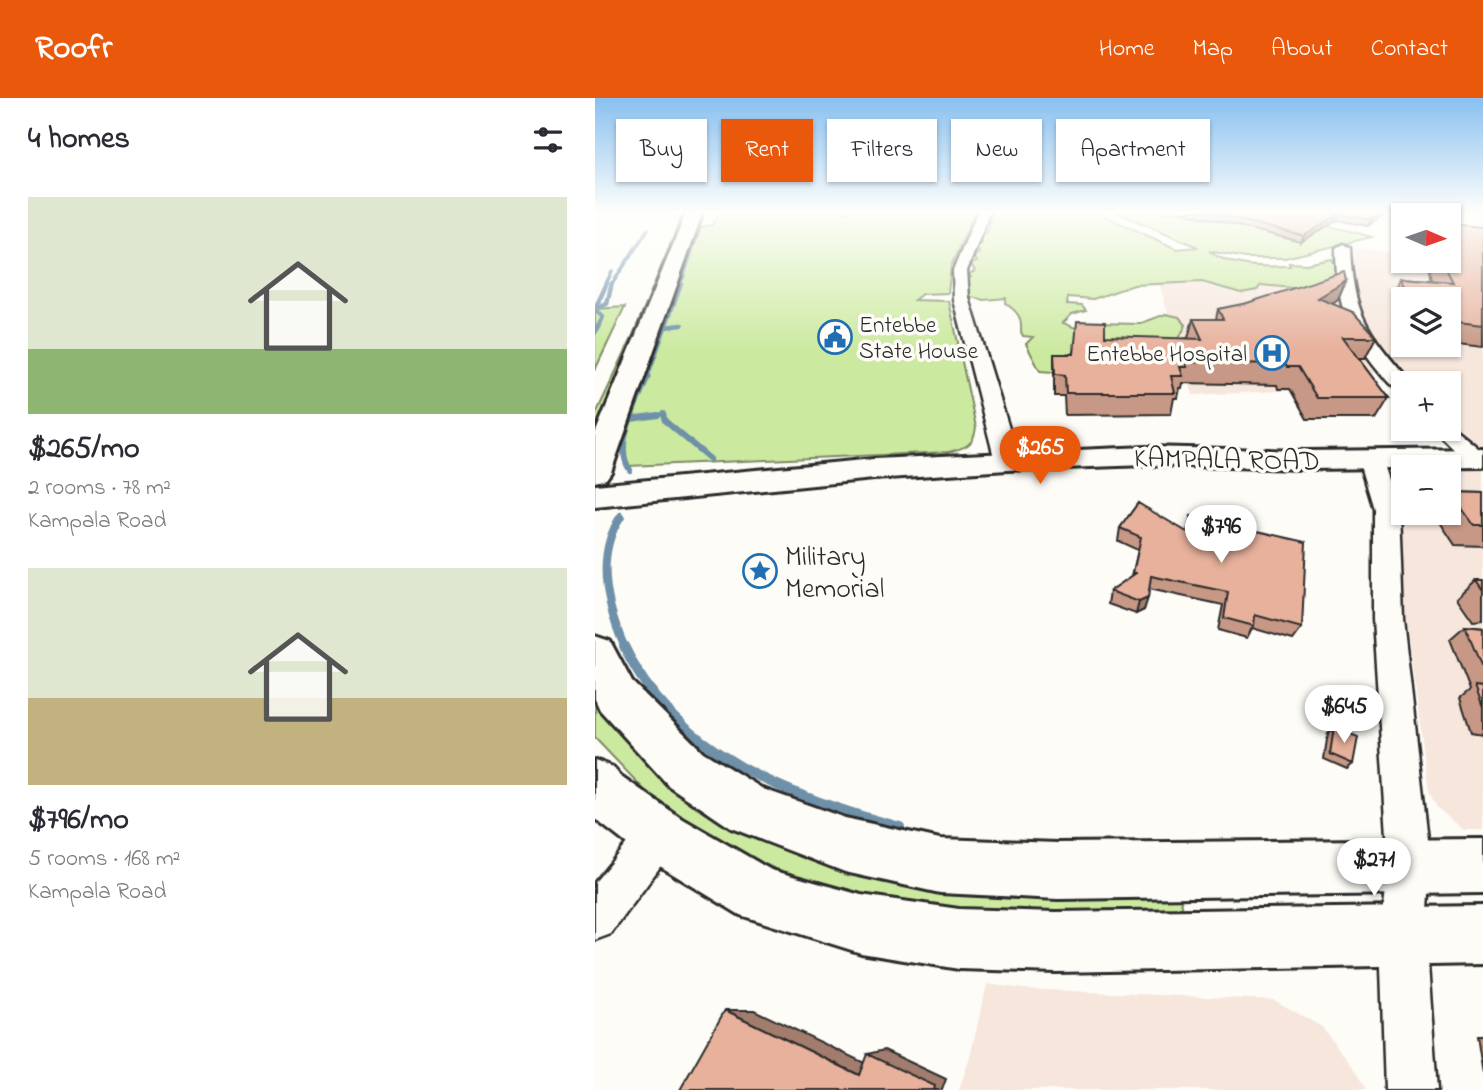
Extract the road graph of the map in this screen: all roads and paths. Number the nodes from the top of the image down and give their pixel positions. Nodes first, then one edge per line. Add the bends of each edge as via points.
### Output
1 (658, 257) edge
2 (677, 257) edge
3 (965, 257) edge
4 (1343, 257) edge
5 (636, 306) dead end
6 (1391, 372) edge
7 (1458, 441) edge
8 (1479, 458) edge
9 (1370, 460) junction
10 (1007, 461) junction
11 (595, 472) edge
12 (595, 496) edge
13 (595, 654) edge
14 (595, 785) edge
15 (659, 835) junction
16 (1410, 866) junction
17 (1483, 866) edge
18 (595, 918) edge
19 (1483, 935) edge
20 (1403, 937) junction
21 (1411, 1090) edge

1 - 5 main road
2 - 11 main road
3 - 10 street via 960,271 962,298
4 - 6 street via 1352,320
7 - 8 street
8 - 9 main road, KAMPALA ROAD
9 - 10 main road, KAMPALA ROAD via 1146,456
9 - 16 street via 1386,509 1388,619
10 - 12 main road, KAMPALA ROAD
13 - 16 main road via 616,696 686,769 750,810 845,845 940,866 1019,869
14 - 15 main road
15 - 18 street
15 - 20 main road via 761,895 861,924 959,939
16 - 17 main road
16 - 20 street
19 - 20 main road
20 - 21 street

